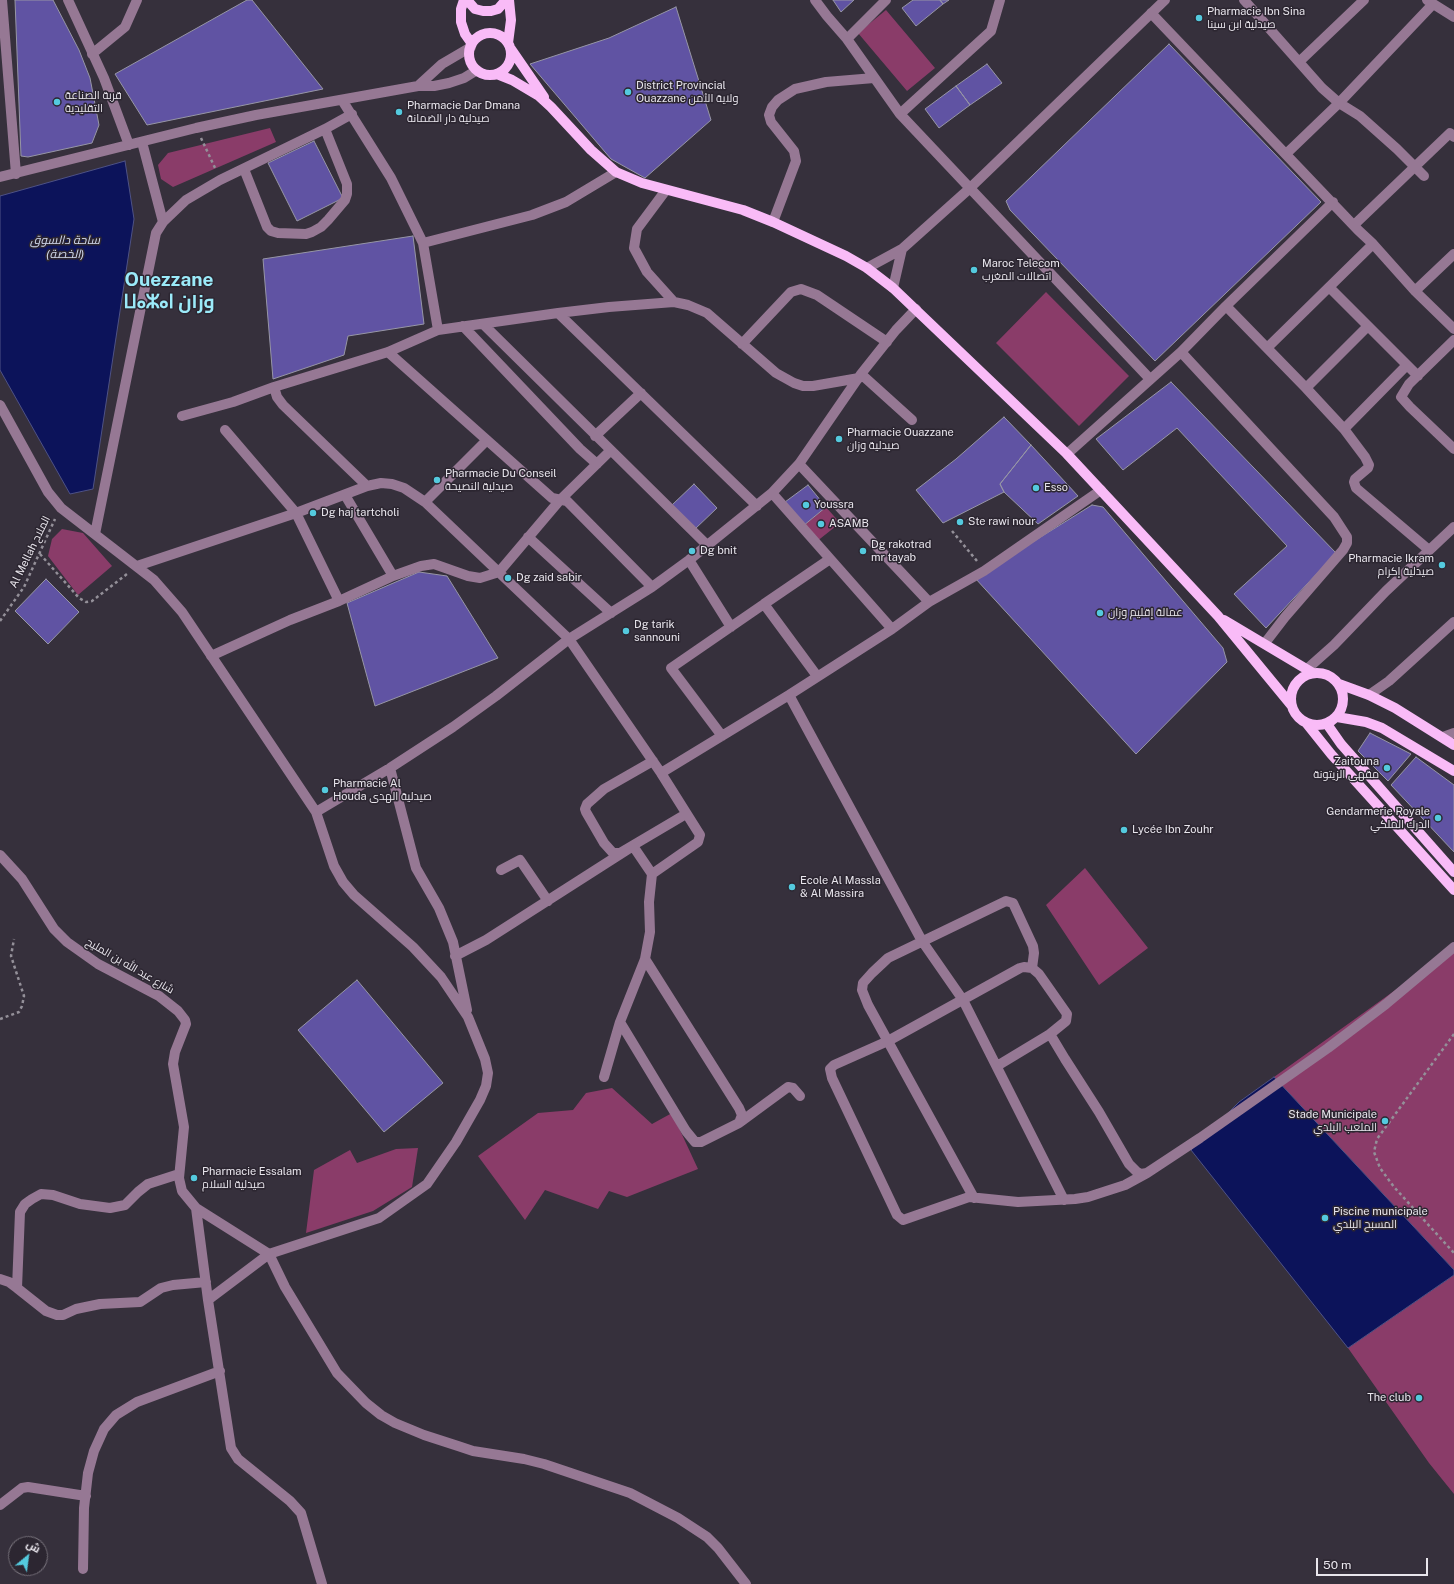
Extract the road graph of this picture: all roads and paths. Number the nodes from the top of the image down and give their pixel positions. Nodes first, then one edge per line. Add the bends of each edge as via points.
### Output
1 (2, 0) edge
2 (68, 0) edge
3 (136, 0) edge
4 (465, 0) edge
5 (508, 0) edge
6 (816, 0) edge
7 (886, 0) edge
8 (1000, 0) edge
9 (1165, 0) edge
10 (1244, 0) edge
11 (1364, 0) edge
12 (1430, 2) edge
13 (1151, 13) junction
14 (1454, 17) edge
15 (847, 38) junction
16 (471, 46) junction
17 (509, 46) junction
18 (92, 54) junction
19 (1299, 62) junction
20 (477, 70) junction
21 (497, 74) junction
22 (874, 78) junction
23 (418, 86) junction
24 (342, 100) junction
25 (1339, 103) junction
26 (551, 107) junction
27 (352, 114) junction
28 (900, 114) junction
29 (196, 128) junction
30 (326, 128) junction
31 (1454, 138) edge
32 (142, 142) junction
33 (129, 145) junction
34 (1286, 154) junction
35 (1415, 168) junction
36 (244, 169) junction
37 (616, 172) junction
38 (16, 174) junction
39 (1424, 176) dead end
40 (0, 177) edge
41 (220, 180) junction
42 (969, 189) junction
43 (666, 190) junction
44 (1333, 202) junction
45 (163, 222) junction
46 (773, 222) junction
47 (1354, 225) junction
48 (423, 242) junction
49 (1373, 244) junction
50 (902, 250) junction
51 (1454, 254) edge
52 (867, 268) junction
53 (893, 288) junction
54 (1330, 288) junction
55 (1415, 291) junction
56 (674, 302) junction
57 (1226, 306) junction
58 (916, 309) junction
59 (558, 313) junction
60 (483, 324) junction
61 (463, 326) junction
62 (1368, 326) junction
63 (1454, 329) edge
64 (438, 330) junction
65 (1454, 340) edge
66 (886, 342) junction
67 (742, 344) junction
68 (1267, 348) junction
69 (388, 352) junction
70 (1180, 352) junction
71 (1407, 365) junction
72 (860, 376) junction
73 (1418, 376) junction
74 (1150, 379) junction
75 (274, 387) junction
76 (1306, 388) junction
77 (641, 393) junction
78 (0, 405) edge
79 (182, 416) dead end
80 (912, 420) dead end
81 (1344, 429) junction
82 (225, 430) dead end
83 (595, 436) junction
84 (487, 440) junction
85 (1454, 449) edge
86 (610, 451) junction
87 (1067, 454) junction
88 (597, 464) junction
89 (799, 464) junction
90 (367, 486) junction
91 (1101, 490) junction
92 (772, 493) junction
93 (345, 495) junction
94 (560, 500) junction
95 (425, 502) junction
96 (757, 506) junction
97 (60, 508) junction
98 (296, 513) junction
99 (1454, 527) edge
100 (952, 532) dead end
101 (95, 534) junction
102 (528, 537) junction
103 (708, 546) junction
104 (1429, 550) junction
105 (970, 552) dead end
106 (40, 554) junction
107 (830, 559) junction
108 (689, 560) junction
109 (137, 566) junction
110 (498, 572) junction
111 (393, 576) junction
112 (652, 587) junction
113 (339, 601) junction
114 (929, 602) junction
115 (764, 604) junction
116 (611, 613) junction
117 (1218, 616) junction
118 (0, 622) edge
119 (731, 627) junction
120 (892, 629) junction
121 (1452, 629) edge
122 (569, 639) junction
123 (1265, 643) junction
124 (211, 656) junction
125 (1310, 671) junction
126 (817, 676) junction
127 (1339, 684) junction
128 (789, 695) junction
129 (1369, 695) junction
130 (1292, 706) junction
131 (1337, 717) junction
132 (1306, 724) junction
133 (1327, 724) junction
134 (1454, 733) edge
135 (722, 736) junction
136 (1443, 737) junction
137 (1454, 745) edge
138 (653, 762) junction
139 (390, 768) junction
140 (1454, 771) edge
141 (661, 772) junction
142 (316, 812) junction
143 (686, 814) junction
144 (633, 846) junction
145 (0, 855) edge
146 (501, 870) dead end
147 (1454, 872) edge
148 (652, 874) junction
149 (1454, 890) edge
150 (548, 901) junction
151 (14, 940) dead end
152 (922, 941) junction
153 (1454, 947) edge
154 (456, 956) junction
155 (645, 959) junction
156 (1032, 968) junction
157 (963, 1000) junction
158 (468, 1017) junction
159 (0, 1018) edge
160 (620, 1022) junction
161 (1050, 1034) junction
162 (1454, 1034) edge
163 (888, 1041) junction
164 (996, 1066) junction
165 (604, 1077) dead end
166 (800, 1096) dead end
167 (739, 1123) junction
168 (1146, 1173) junction
169 (179, 1174) junction
170 (974, 1198) junction
171 (1064, 1200) junction
172 (196, 1208) junction
173 (1454, 1253) edge
174 (269, 1254) junction
175 (0, 1279) edge
176 (206, 1282) junction
177 (17, 1288) junction
178 (208, 1300) junction
179 (220, 1371) junction
180 (86, 1496) junction
181 (0, 1505) edge
182 (83, 1569) dead end
183 (322, 1584) edge
184 (746, 1584) edge

1 - 38 street
2 - 18 street
3 - 18 street via 125,27
4 - 5 main road via 483,11 498,9
4 - 16 main road via 461,9 462,22
5 - 17 main road via 511,20
6 - 15 street
7 - 15 street
8 - 28 street via 991,31
9 - 13 street
10 - 19 street
11 - 19 street
12 - 14 street
12 - 25 street
13 - 34 street
13 - 42 street
15 - 22 street
16 - 17 main road via 478,37 490,34 502,37
16 - 20 main road via 471,60
16 - 23 street via 442,64
17 - 21 main road via 509,64
17 - 26 main road
18 - 33 street via 104,78
19 - 25 street
20 - 21 main road via 490,75
20 - 23 street via 449,83
21 - 26 main road via 526,87
22 - 28 street
22 - 46 street via 826,82 795,89 772,107 769,115 771,122 794,151 796,161
23 - 24 street
24 - 27 street
24 - 29 street
25 - 34 street
25 - 35 street via 1360,116
26 - 37 main road via 591,150
27 - 30 street
27 - 48 street via 392,178
28 - 42 street
29 - 32 street
29 - 41 path
30 - 36 street
30 - 36 street via 347,184 347,194 328,220 312,232 278,233 267,227
31 - 35 street via 1450,133
32 - 33 street
32 - 45 street
33 - 38 street
34 - 44 street
35 - 39 street
35 - 47 street
36 - 41 street
37 - 43 main road
37 - 48 street via 566,202 532,215
38 - 40 street
41 - 45 street via 186,200
42 - 50 street
42 - 74 street
43 - 46 main road via 743,210
43 - 56 street via 637,229 634,248 647,272
44 - 47 street
44 - 57 street
45 - 101 street via 156,233
46 - 52 main road
47 - 49 street
48 - 64 street
49 - 54 street
49 - 55 street
50 - 52 street
50 - 53 street
51 - 55 street
52 - 53 main road
53 - 58 main road
54 - 62 street
54 - 68 street
55 - 63 street
56 - 59 street
56 - 67 street via 688,304 707,313
57 - 68 street
57 - 70 street
58 - 66 street
58 - 87 main road
59 - 60 street
59 - 77 street
60 - 61 street
60 - 83 street
61 - 64 street
61 - 88 street
62 - 71 street
62 - 76 street
64 - 69 street
65 - 73 street
66 - 67 street via 817,295 800,289 791,292
66 - 72 street
67 - 72 street via 776,373 803,386
68 - 76 street
69 - 75 street
69 - 84 street
70 - 74 street
70 - 123 street via 1334,517 1347,537 1343,550
71 - 73 street
71 - 81 street
72 - 80 street
72 - 89 street
73 - 85 street via 1404,390 1401,397
74 - 87 street
75 - 79 street
75 - 90 street via 283,405
76 - 81 street
77 - 83 street
77 - 96 street
78 - 97 street via 48,492
81 - 104 street via 1369,465 1355,479 1356,488
82 - 98 street
83 - 86 street
84 - 94 street via 552,498
84 - 95 street
86 - 88 street
86 - 103 street
87 - 91 main road
88 - 94 street
89 - 92 street
89 - 114 street
90 - 93 street
90 - 95 street via 392,484 404,488
91 - 114 street via 984,571
91 - 117 main road
92 - 96 street
92 - 107 street
93 - 98 street
93 - 111 street
94 - 102 street
94 - 112 street via 566,501
95 - 110 street
96 - 103 street
97 - 101 street
97 - 106 path, Al Mellah الملاح
98 - 109 street
98 - 113 street
99 - 104 street
100 - 105 path
101 - 109 street
102 - 110 street
102 - 116 street
103 - 108 street
104 - 125 street
106 - 109 path via 79,598 86,602 92,601
106 - 118 path, Al Mellah الملاح via 24,587
107 - 115 street
107 - 120 street
108 - 112 street
108 - 119 street
109 - 124 street via 154,580 182,612
110 - 111 street via 480,578 434,564
110 - 122 street
111 - 113 street
112 - 116 street
113 - 124 street
114 - 120 street
115 - 119 street
115 - 126 street
116 - 122 street
117 - 123 main road
117 - 130 main road
119 - 135 street via 671,668
120 - 126 street
121 - 129 street
122 - 138 street
122 - 139 street via 453,727
123 - 125 main road
124 - 142 street
125 - 127 main road via 1327,675
125 - 130 main road via 1293,689
126 - 128 street
127 - 129 main road
127 - 131 main road via 1344,701
128 - 135 street
128 - 152 street
129 - 136 main road
130 - 132 main road via 1300,720
131 - 133 main road
131 - 140 main road via 1366,722 1382,728
132 - 133 main road
132 - 149 main road
133 - 147 main road via 1341,744
134 - 136 street
135 - 141 street
136 - 137 main road
138 - 141 street
138 - 144 street via 604,789 585,807 610,851 617,854
139 - 142 street
139 - 154 street via 416,868 447,923
141 - 143 street
142 - 158 street via 334,866 343,882 441,976
143 - 144 street
143 - 148 street via 700,835 698,842
144 - 148 street
144 - 150 street
145 - 169 street, شارع عبد الله بن المليح via 22,879 54,929 67,942 98,964 159,996 185,1020 174,1064 184,1127
146 - 150 street via 520,860
148 - 155 street via 649,902 650,932
150 - 154 street
151 - 159 path via 11,956 24,996 19,1012
152 - 156 street via 1009,901 1013,903 1032,946
152 - 157 street
152 - 163 street via 888,958 863,984 864,997
153 - 168 street via 1328,1048
154 - 158 street
155 - 160 street
155 - 167 street via 740,1108 742,1115
156 - 157 street via 1020,968
156 - 161 street via 1067,1014 1066,1021
157 - 163 street
157 - 164 street
158 - 174 street via 485,1059 488,1073 486,1086 460,1136 427,1184 379,1218
160 - 165 street
160 - 167 street via 695,1142 701,1142
161 - 164 street
161 - 168 street via 1100,1112 1129,1164 1137,1172
162 - 173 path via 1377,1139 1374,1152 1380,1168 1394,1187
163 - 170 street
163 - 170 street via 834,1065 830,1073 897,1215 905,1220 965,1198
164 - 171 street
166 - 167 street via 793,1088 788,1087
168 - 171 street via 1135,1181 1113,1190
169 - 172 street, شارع عبد الله بن المليح via 182,1191
169 - 177 street via 148,1184 124,1205 110,1208 80,1204 53,1195 41,1194 32,1199 20,1212
170 - 171 street via 1018,1202
172 - 174 street
172 - 176 street
174 - 178 street
174 - 184 street via 285,1287 337,1373 381,1415 424,1435 473,1451 544,1464 630,1493 678,1518 707,1537
175 - 177 street
176 - 177 street via 161,1288 140,1302 100,1304 76,1309 63,1315 46,1311
176 - 178 street
178 - 179 street
179 - 180 street via 137,1402 116,1415 104,1428 94,1451 88,1473
179 - 183 street via 231,1448 238,1459 301,1513
180 - 181 street via 28,1486
180 - 182 street

